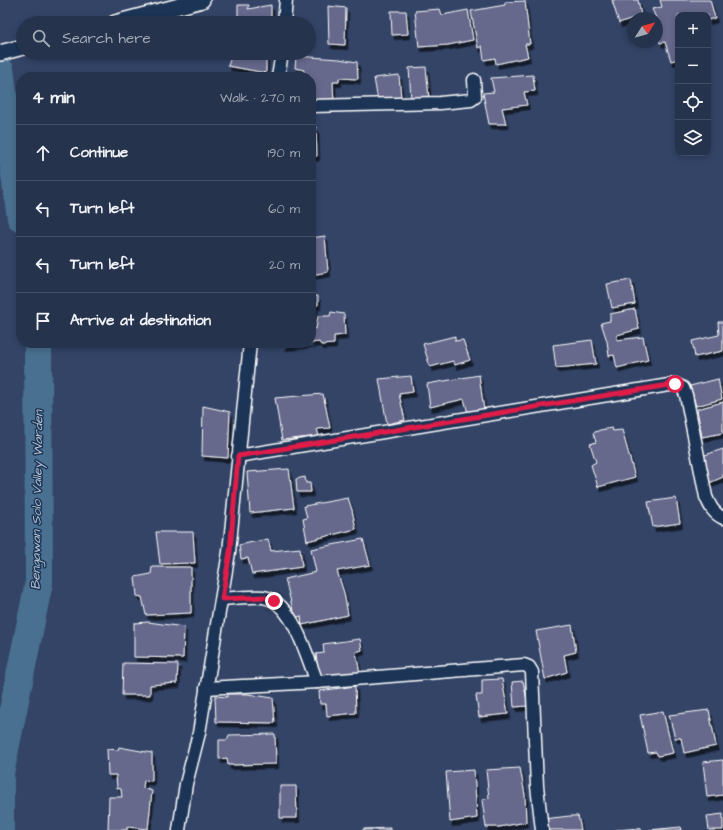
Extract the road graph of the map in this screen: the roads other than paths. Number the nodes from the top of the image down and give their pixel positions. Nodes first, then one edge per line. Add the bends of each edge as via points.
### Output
1 (202, 0) edge
2 (286, 0) edge
3 (141, 16) edge
4 (285, 16) edge
5 (16, 49) edge
6 (0, 53) edge
7 (281, 60) edge
8 (279, 72) edge
9 (474, 80) dead end
10 (316, 106) edge
11 (249, 348) edge
12 (238, 456) junction
13 (723, 518) edge
14 (222, 599) junction
15 (317, 682) junction
16 (206, 688) junction
17 (180, 830) edge
18 (542, 830) edge

1 - 3 street
2 - 4 street
5 - 6 street
7 - 8 street
9 - 10 street via 475,97 471,100
11 - 12 street
12 - 13 street via 675,384 682,388 686,395 706,497 711,508
12 - 14 street via 230,552
14 - 15 street via 264,597 283,607 293,621
14 - 16 street
15 - 16 street
15 - 18 street via 518,664 529,667 532,672 537,786
16 - 17 street via 199,733 186,784

